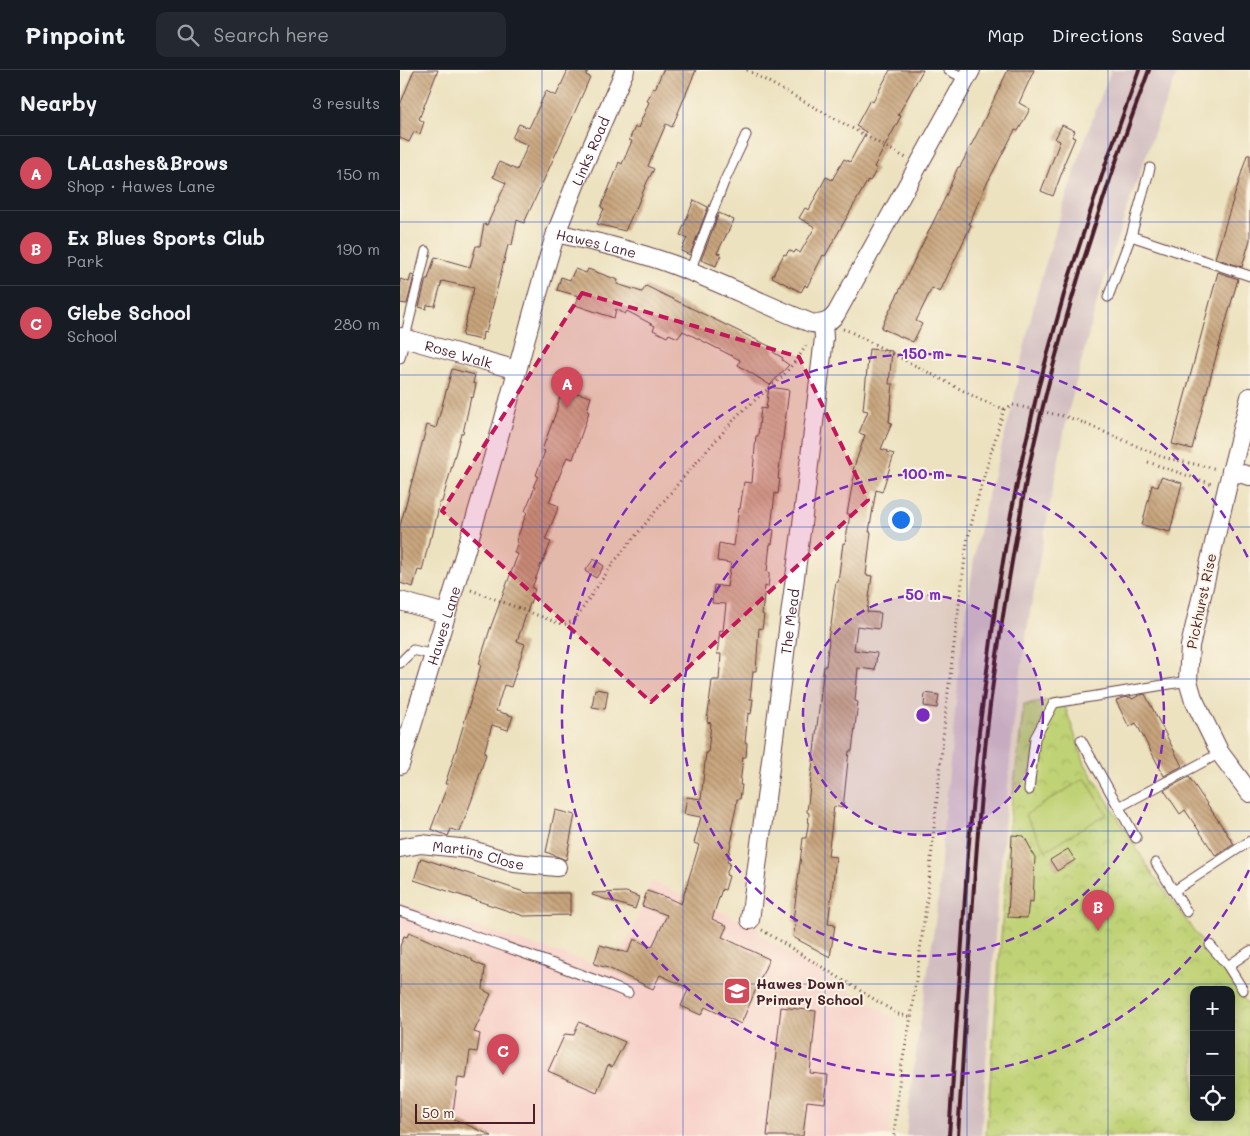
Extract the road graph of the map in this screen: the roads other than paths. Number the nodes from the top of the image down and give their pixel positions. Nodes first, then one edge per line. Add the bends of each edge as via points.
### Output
1 (625, 70) edge
2 (948, 70) edge
3 (968, 75) edge
4 (746, 135) dead end
5 (1150, 168) dead end
6 (556, 233) junction
7 (1130, 236) junction
8 (426, 251) dead end
9 (690, 271) junction
10 (1250, 276) edge
11 (1108, 297) dead end
12 (823, 331) junction
13 (402, 337) edge
14 (400, 358) edge
15 (517, 370) junction
16 (1250, 397) edge
17 (1231, 471) junction
18 (1250, 476) edge
19 (400, 601) edge
20 (446, 614) junction
21 (434, 655) junction
22 (400, 663) edge
23 (1188, 681) junction
24 (1081, 740) dead end
25 (1220, 753) junction
26 (400, 765) edge
27 (1029, 790) dead end
28 (1250, 794) edge
29 (1119, 807) junction
30 (1136, 838) dead end
31 (1250, 841) edge
32 (400, 848) edge
33 (1156, 863) dead end
34 (557, 867) dead end
35 (1174, 892) junction
36 (400, 911) edge
37 (1187, 912) dead end
38 (750, 920) road end
39 (1210, 944) dead end
40 (1250, 951) edge
41 (1228, 966) junction
42 (1243, 990) dead end
43 (628, 994) dead end

1 - 6 street, Links Road
2 - 3 lane
3 - 12 street via 836,314
4 - 9 lane
5 - 7 lane
6 - 9 street, Hawes Lane via 620,248
6 - 15 street, Hawes Lane
7 - 10 lane
7 - 11 lane
8 - 13 lane
9 - 12 street, Hawes Lane via 811,322
12 - 38 street, The Mead via 802,524
13 - 14 lane
13 - 15 street, Rose Walk
15 - 20 street, Hawes Lane
16 - 17 street, Pickhurst Rise
17 - 18 street
17 - 23 street, Pickhurst Rise via 1190,646
19 - 20 street
20 - 21 street, Hawes Lane
21 - 22 lane via 413,650
21 - 26 street, Hawes Lane
23 - 25 street, Pickhurst Rise via 1192,698
23 - 27 lane via 1054,703 1035,738
24 - 29 lane
25 - 28 street, Pickhurst Rise
25 - 29 lane
29 - 30 lane
31 - 35 lane
32 - 34 street, Martins Close via 421,844 469,848 514,863
33 - 35 lane
35 - 37 lane
36 - 43 lane via 523,952
39 - 41 lane
40 - 41 lane
41 - 42 lane

